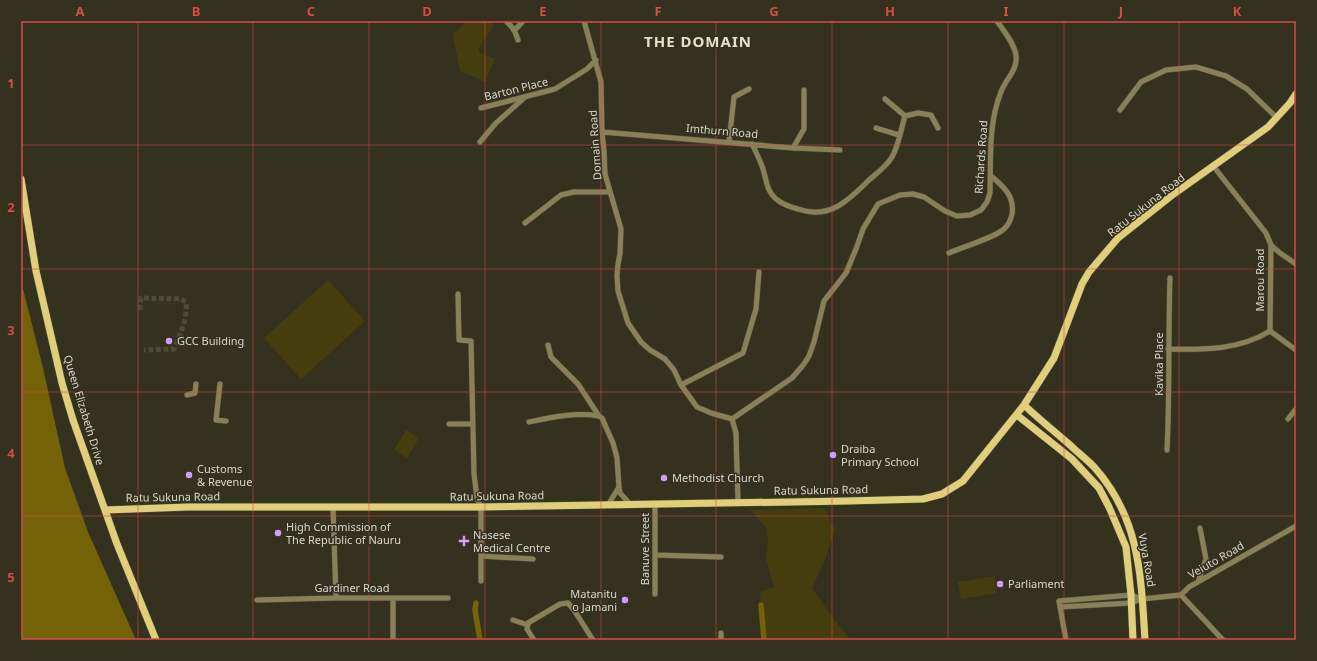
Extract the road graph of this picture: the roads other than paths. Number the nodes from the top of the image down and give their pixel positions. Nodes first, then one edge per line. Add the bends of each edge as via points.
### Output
1 (506, 21) edge
2 (523, 21) edge
3 (584, 21) edge
4 (997, 21) edge
5 (515, 30) junction
6 (518, 40) dead end
7 (596, 60) junction
8 (748, 89) dead end
9 (804, 90) dead end
10 (1296, 94) edge
11 (525, 97) junction
12 (884, 99) dead end
13 (481, 108) dead end
14 (1120, 110) dead end
15 (905, 116) junction
16 (1276, 117) junction
17 (876, 128) dead end
18 (938, 128) dead end
19 (602, 132) junction
20 (899, 135) junction
21 (480, 142) dead end
22 (729, 142) junction
23 (752, 144) junction
24 (793, 148) junction
25 (840, 150) dead end
26 (1214, 167) junction
27 (990, 176) junction
28 (21, 179) edge
29 (610, 192) junction
30 (525, 223) dead end
31 (1271, 245) junction
32 (949, 253) dead end
33 (1296, 264) edge
34 (760, 272) dead end
35 (1170, 278) dead end
36 (458, 294) dead end
37 (1270, 331) junction
38 (548, 345) dead end
39 (1168, 349) junction
40 (1296, 350) edge
41 (196, 384) dead end
42 (220, 384) dead end
43 (681, 385) junction
44 (187, 395) dead end
45 (1024, 405) junction
46 (1296, 409) edge
47 (1017, 415) junction
48 (599, 416) junction
49 (732, 419) junction
50 (1288, 419) dead end
51 (226, 421) dead end
52 (529, 422) dead end
53 (449, 424) dead end
54 (472, 424) junction
55 (1168, 450) dead end
56 (619, 487) junction
57 (738, 502) junction
58 (630, 504) junction
59 (655, 504) junction
60 (608, 505) junction
61 (333, 507) junction
62 (481, 507) junction
63 (105, 510) junction
64 (1296, 526) edge
65 (1200, 528) dead end
66 (655, 555) junction
67 (481, 556) junction
68 (721, 557) dead end
69 (533, 559) dead end
70 (481, 581) dead end
71 (1198, 582) junction
72 (655, 594) dead end
73 (1131, 595) junction
74 (1181, 595) junction
75 (336, 598) junction
76 (393, 598) junction
77 (448, 598) dead end
78 (1142, 599) junction
79 (257, 600) dead end
80 (1131, 603) junction
81 (1060, 607) junction
82 (513, 620) dead end
83 (528, 625) junction
84 (721, 633) dead end
85 (156, 640) edge
86 (393, 640) edge
87 (534, 640) edge
88 (593, 640) edge
89 (721, 640) edge
90 (1066, 640) edge
91 (1133, 640) edge
92 (1145, 640) edge
93 (1223, 640) edge

1 - 5 street
2 - 5 street
3 - 7 street, Domain Road
4 - 27 street, Richards Road via 1010,40 1016,56 1015,66 1001,91 993,120
5 - 6 street
7 - 11 street, Barton Place via 588,69 555,89
7 - 19 street, Domain Road via 601,82
8 - 22 street via 734,97
9 - 24 street via 804,129
10 - 16 main road, Ratu Sukuna Road
11 - 13 street, Barton Place
11 - 21 street via 496,123
12 - 15 street
14 - 16 street via 1141,82 1166,70 1196,67 1226,76 1247,90
15 - 18 street via 918,113 931,115
15 - 20 street
16 - 26 main road, Ratu Sukuna Road via 1268,127
17 - 20 street
19 - 22 street, Imthurn Road
19 - 29 street, Domain Road via 604,174
20 - 23 street via 887,166 840,206 814,213 788,206 776,199 768,189
22 - 23 street, Imthurn Road
23 - 24 street, Imthurn Road
24 - 25 street, Imthurn Road
26 - 31 street, Marou Road via 1266,233
26 - 45 main road, Ratu Sukuna Road via 1171,196 1118,238 1089,272 1054,358
27 - 32 street via 1006,189 1013,207 1010,220 1005,229 996,234
27 - 49 street, Richards Road via 987,202 981,210 970,215 957,216 924,197 913,194 900,195 878,204 863,229 846,273 824,300 814,342 804,364 792,378
28 - 63 main road, Queen Elizabeth Drive via 36,272 62,383
29 - 30 street via 574,192 561,195
29 - 43 street, Domain Road via 621,229 618,291 628,323 641,342 665,359
31 - 33 street
31 - 37 street, Marou Road
34 - 43 street via 756,309 743,353
35 - 39 street, Kavika Place
36 - 54 street via 459,340 471,341
37 - 39 street via 1218,349
37 - 40 street
38 - 48 street via 551,357 578,384
39 - 55 street, Kavika Place
41 - 44 street via 195,393
42 - 51 street via 216,420
43 - 49 street, Domain Road via 697,407
45 - 47 main road, Ratu Sukuna Road
45 - 78 main road, Vuya Road via 1094,467 1115,495 1136,545
46 - 50 street
47 - 57 main road, Ratu Sukuna Road via 963,481 948,492 934,497
47 - 73 main road, Vuya Road via 1072,459 1099,488 1126,547
48 - 52 street via 570,414
48 - 56 street via 613,443
49 - 57 street via 736,433
53 - 54 street
54 - 62 street via 474,474 477,498
56 - 58 street via 620,493
56 - 60 street
57 - 59 main road, Ratu Sukuna Road
58 - 59 main road, Ratu Sukuna Road
58 - 60 main road, Ratu Sukuna Road
59 - 66 street, Banuve Street
60 - 62 main road, Ratu Sukuna Road
61 - 62 main road, Ratu Sukuna Road
61 - 63 main road, Ratu Sukuna Road
61 - 75 street
62 - 67 street
63 - 85 main road, Queen Elizabeth Drive
64 - 71 street, Veiuto Road
65 - 71 street via 1206,559
66 - 68 street
66 - 72 street, Banuve Street
67 - 69 street
67 - 70 street
71 - 74 street, Veiuto Road
73 - 78 street
73 - 80 main road, Vuya Road
73 - 81 street via 1059,601
74 - 78 street
74 - 93 street
75 - 76 street, Gardiner Road
75 - 79 street, Gardiner Road
76 - 77 street, Gardiner Road
76 - 86 street
78 - 80 street
78 - 92 main road, Vuya Road
80 - 81 street
80 - 91 main road, Vuya Road
81 - 90 street
82 - 83 street
83 - 87 street via 527,629
83 - 88 street via 560,604 568,603
84 - 89 street

